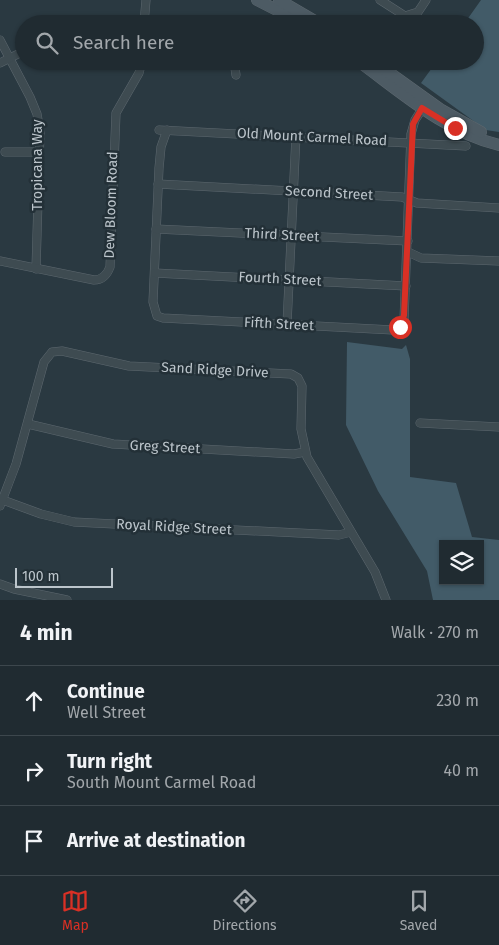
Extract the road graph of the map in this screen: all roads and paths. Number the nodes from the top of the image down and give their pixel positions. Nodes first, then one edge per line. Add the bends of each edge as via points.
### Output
1 (146, 0) edge
2 (256, 0) edge
3 (279, 0) edge
4 (380, 0) edge
5 (426, 0) edge
6 (145, 15) edge
7 (286, 15) edge
8 (305, 15) edge
9 (403, 15) edge
10 (408, 15) edge
11 (0, 40) edge
12 (15, 56) edge
13 (10, 58) junction
14 (0, 63) edge
15 (15, 68) edge
16 (16, 70) edge
17 (140, 70) edge
18 (235, 70) edge
19 (372, 70) edge
20 (384, 70) edge
21 (236, 75) dead end
22 (425, 104) junction
23 (296, 136) junction
24 (499, 138) edge
25 (411, 143) junction
26 (499, 145) edge
27 (466, 146) dead end
28 (5, 152) dead end
29 (39, 152) junction
30 (158, 184) junction
31 (293, 191) junction
32 (409, 200) junction
33 (499, 208) edge
34 (156, 229) junction
35 (291, 236) junction
36 (408, 241) junction
37 (408, 252) junction
38 (0, 261) edge
39 (499, 261) edge
40 (36, 269) junction
41 (154, 273) junction
42 (289, 280) junction
43 (406, 286) junction
44 (287, 324) junction
45 (420, 423) dead end
46 (28, 424) junction
47 (499, 427) edge
48 (305, 452) junction
49 (1, 501) edge
50 (351, 532) junction
51 (0, 584) edge
52 (48, 599) edge
53 (67, 600) edge
54 (386, 600) edge

1 - 6 street
2 - 7 street
3 - 8 street
4 - 9 street
5 - 10 street via 418,12
11 - 13 street, Tropicana Way
12 - 13 street
13 - 14 street
13 - 15 street, Tropicana Way
16 - 29 street, Tropicana Way via 37,114
17 - 40 street, Dew Bloom Road via 121,101 115,121 109,270 94,280
18 - 21 street
19 - 22 street
20 - 22 street
22 - 24 street
22 - 25 street via 413,124
22 - 26 street via 464,133
23 - 25 street, Old Mount Carmel Road
23 - 30 street, Old Mount Carmel Road via 163,130
23 - 31 street
25 - 27 street, Old Mount Carmel Road
25 - 32 street
28 - 29 street
29 - 40 street, Tropicana Way
30 - 31 street, Second Street
30 - 34 street
31 - 32 street, Second Street
31 - 35 street
32 - 33 street, Second Street
32 - 36 street
34 - 35 street, Third Street
34 - 41 street
35 - 36 street, Third Street
35 - 42 street
36 - 37 street
37 - 39 street via 421,258
37 - 43 street
38 - 40 street, Dew Bloom Road
41 - 42 street, Fourth Street
41 - 44 street, Fifth Street via 153,308 156,316
42 - 43 street, Fourth Street
42 - 44 street
43 - 44 street, Fifth Street via 404,320 394,330
45 - 47 street
46 - 48 street, Greg Street via 118,445
46 - 48 street, Sand Ridge Drive via 45,358 58,351 129,366 293,375 302,386 301,429
46 - 49 street, Sand Ridge Drive
48 - 50 street, Sand Ridge Drive
49 - 50 street, Royal Ridge Street via 74,522 339,535
50 - 54 street, Sand Ridge Drive via 377,577
51 - 52 street
52 - 53 street

